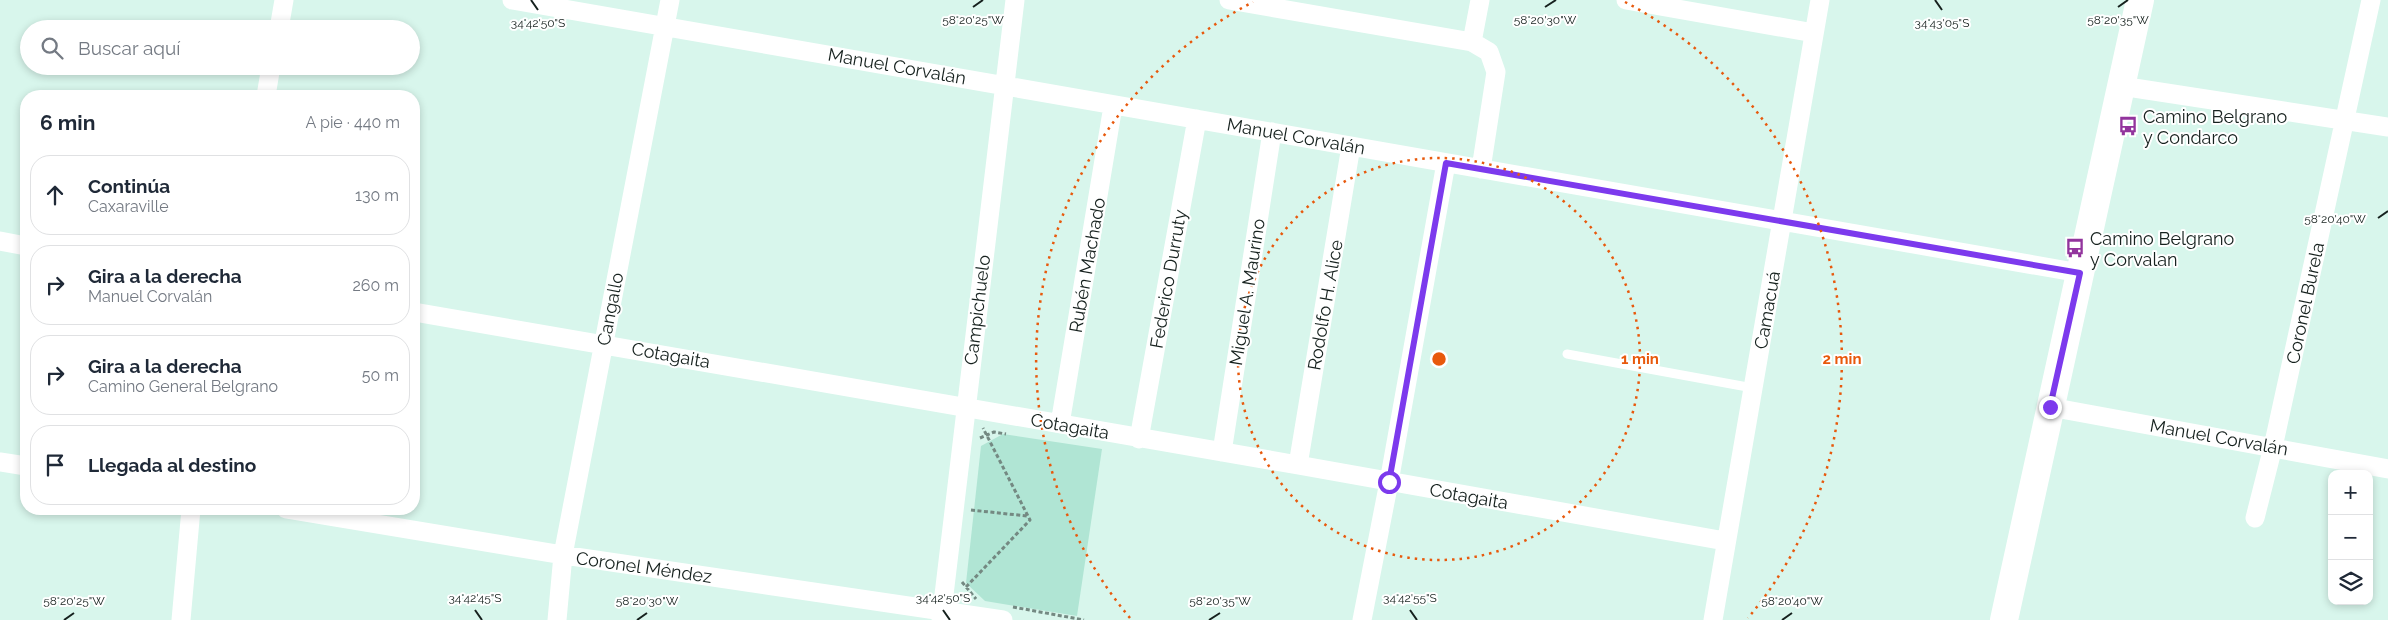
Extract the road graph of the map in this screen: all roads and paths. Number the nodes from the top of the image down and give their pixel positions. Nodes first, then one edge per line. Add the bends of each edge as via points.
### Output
1 (284, 0) edge
2 (512, 0) edge
3 (670, 0) edge
4 (1015, 0) edge
5 (1229, 0) edge
6 (1480, 0) edge
7 (1626, 0) edge
8 (1820, 0) edge
9 (2140, 0) edge
10 (2370, 0) edge
11 (281, 20) edge
12 (665, 26) junction
13 (1814, 33) junction
14 (1472, 42) junction
15 (270, 75) edge
16 (1004, 84) junction
17 (2121, 86) junction
18 (267, 90) edge
19 (1114, 106) junction
20 (1197, 119) junction
21 (2346, 120) junction
22 (2388, 127) edge
23 (1272, 132) junction
24 (1352, 146) junction
25 (1446, 163) junction
26 (1481, 169) junction
27 (1783, 222) junction
28 (0, 241) edge
29 (20, 245) edge
30 (2080, 273) junction
31 (420, 313) edge
32 (603, 343) junction
33 (1567, 354) dead end
34 (1753, 388) junction
35 (2050, 407) junction
36 (966, 409) junction
37 (1060, 424) junction
38 (982, 426) dead end
39 (986, 434) junction
40 (1013, 435) dead end
41 (1139, 439) junction
42 (979, 445) dead end
43 (2273, 447) junction
44 (1222, 452) junction
45 (0, 462) edge
46 (1298, 464) junction
47 (20, 465) edge
48 (2388, 469) edge
49 (1389, 482) junction
50 (972, 501) dead end
51 (970, 510) junction
52 (190, 515) edge
53 (322, 515) edge
54 (1028, 516) junction
55 (2255, 518) dead end
56 (969, 519) dead end
57 (1726, 541) junction
58 (563, 555) junction
59 (961, 581) dead end
60 (966, 587) junction
61 (977, 600) dead end
62 (943, 608) edge
63 (1005, 613) edge
64 (181, 620) edge
65 (556, 620) edge
66 (1084, 620) edge
67 (1362, 620) edge
68 (1713, 620) edge
69 (2004, 620) edge

1 - 11 street
2 - 12 street, Manuel Corvalán
3 - 12 street, Cangallo
4 - 16 street, Campichuelo
5 - 14 street
6 - 14 street
7 - 13 street
8 - 13 street, Camacuá
9 - 17 main road
10 - 21 street, Coronel Burela
12 - 16 street, Manuel Corvalán
12 - 32 street, Cangallo
13 - 27 street, Camacuá
14 - 26 street via 1489,52 1496,72
15 - 18 street
16 - 19 street, Manuel Corvalán
16 - 36 street, Campichuelo
17 - 21 street
17 - 30 main road
19 - 20 street, Manuel Corvalán
19 - 37 street, Rubén Machado
20 - 23 street, Manuel Corvalán
20 - 41 street, Federico Durruty
21 - 22 street
21 - 43 street, Coronel Burela
23 - 24 street, Manuel Corvalán
23 - 44 street, Miguel A. Maurino
24 - 25 street, Manuel Corvalán
24 - 46 street, Rodolfo H. Alice
25 - 26 street, Manuel Corvalán
25 - 49 street
26 - 27 street, Manuel Corvalán
27 - 30 street, Manuel Corvalán
27 - 34 street, Camacuá
28 - 29 street
30 - 35 main road
31 - 32 street, Cotagaita
32 - 36 street, Cotagaita
32 - 58 street, Cangallo
33 - 34 lane
34 - 57 street, Camacuá
35 - 43 street, Manuel Corvalán
35 - 69 main road
36 - 37 street, Cotagaita
36 - 62 street, Campichuelo
37 - 41 street, Cotagaita
38 - 39 path
39 - 40 path
39 - 42 path via 980,436
39 - 54 path
41 - 44 street, Cotagaita
43 - 48 street, Manuel Corvalán
43 - 55 street, Coronel Burela
44 - 46 street, Cotagaita
45 - 47 street
46 - 49 street, Cotagaita
49 - 57 street, Cotagaita
49 - 67 street
50 - 51 path
51 - 54 path
51 - 56 path
52 - 64 street
53 - 58 street, Coronel Méndez
54 - 60 path via 1030,520
57 - 68 street, Camacuá
58 - 62 street, Coronel Méndez
58 - 65 street, Cangallo
59 - 60 path
60 - 61 path
60 - 62 path
62 - 63 street, Coronel Méndez
63 - 66 path

